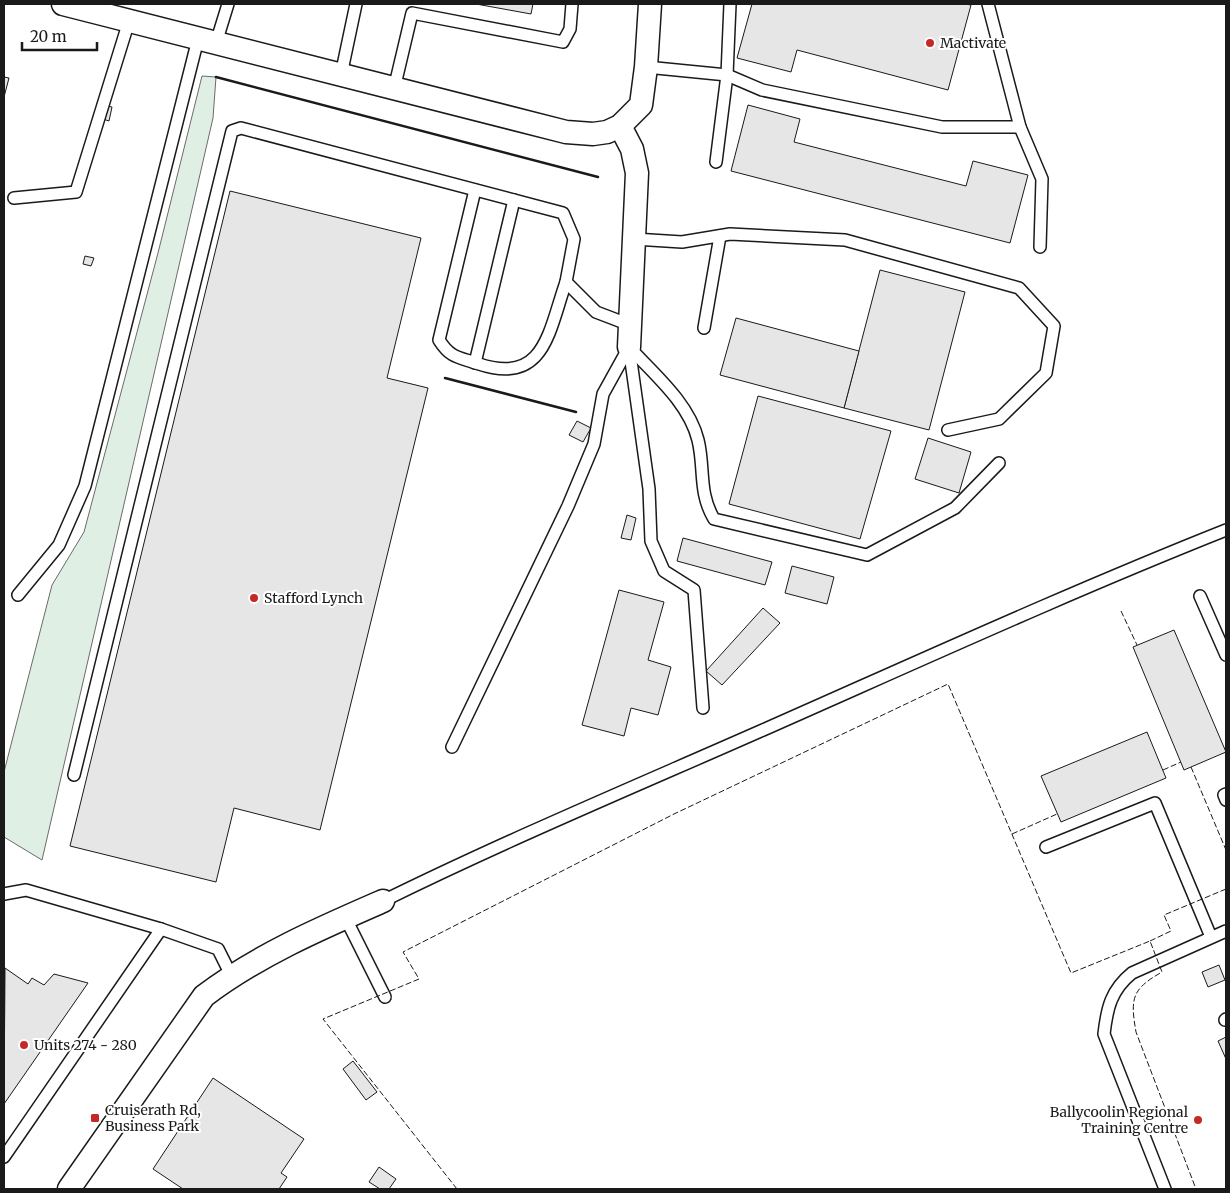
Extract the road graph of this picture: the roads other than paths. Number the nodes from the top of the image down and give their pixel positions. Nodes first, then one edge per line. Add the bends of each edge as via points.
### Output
1 (63, 4) edge
2 (228, 4) edge
3 (356, 4) edge
4 (572, 4) edge
5 (650, 4) edge
6 (730, 4) edge
7 (988, 4) edge
8 (129, 21) junction
9 (207, 41) junction
10 (646, 67) junction
11 (342, 75) junction
12 (727, 75) junction
13 (394, 89) junction
14 (620, 126) junction
15 (1020, 127) junction
16 (716, 162) dead end
17 (474, 190) junction
18 (14, 198) dead end
19 (514, 200) junction
20 (720, 236) junction
21 (634, 239) junction
22 (1040, 247) dead end
23 (566, 282) junction
24 (630, 325) junction
25 (704, 328) dead end
26 (629, 347) junction
27 (475, 363) junction
28 (948, 430) dead end
29 (1000, 463) dead end
30 (1226, 530) edge
31 (18, 595) dead end
32 (1200, 596) dead end
33 (1226, 655) edge
34 (703, 708) dead end
35 (452, 747) dead end
36 (74, 775) dead end
37 (1226, 794) edge
38 (1226, 800) edge
39 (1046, 847) dead end
40 (4, 894) edge
41 (383, 901) joint
42 (345, 917) junction
43 (161, 929) junction
44 (1226, 931) edge
45 (1211, 937) junction
46 (231, 975) junction
47 (385, 997) dead end
48 (4, 1157) edge
49 (69, 1189) edge
50 (1165, 1189) edge

1 - 8 street
2 - 9 lane
3 - 11 lane
4 - 13 lane via 570,29 563,42 412,12
5 - 10 street
6 - 12 lane
7 - 15 lane
8 - 9 street
8 - 18 lane via 76,192
9 - 11 street
9 - 31 lane via 84,486 59,545
10 - 12 lane
10 - 14 street via 641,105
11 - 13 street
12 - 15 lane via 762,90 942,128
12 - 16 lane
13 - 14 street via 566,132 593,134
14 - 21 street via 632,149 637,173
15 - 22 lane via 1042,179
17 - 19 lane
17 - 27 lane via 439,340 448,354
17 - 36 lane via 241,128 232,131
19 - 23 lane via 563,213 574,239
19 - 27 lane
20 - 21 lane via 682,242
20 - 25 lane
20 - 28 lane via 845,240 1020,288 1054,326 1046,373 998,419
21 - 24 street
23 - 24 lane via 596,312
23 - 27 lane via 541,352 522,368 499,371
24 - 26 street
26 - 29 lane via 672,394 692,424 698,440 706,504 714,519 867,555 955,508
26 - 34 lane via 649,489 651,541 664,571 694,590
26 - 35 lane via 603,394 594,444 568,506
30 - 41 lane via 449,868
32 - 33 lane
37 - 38 lane
39 - 45 lane via 1155,802
40 - 43 lane via 26,890
41 - 42 street
42 - 46 street
42 - 47 lane
43 - 46 lane via 218,949
43 - 48 lane
44 - 45 lane
45 - 50 lane via 1132,973 1120,983 1106,1014 1104,1034
46 - 49 street via 204,996

